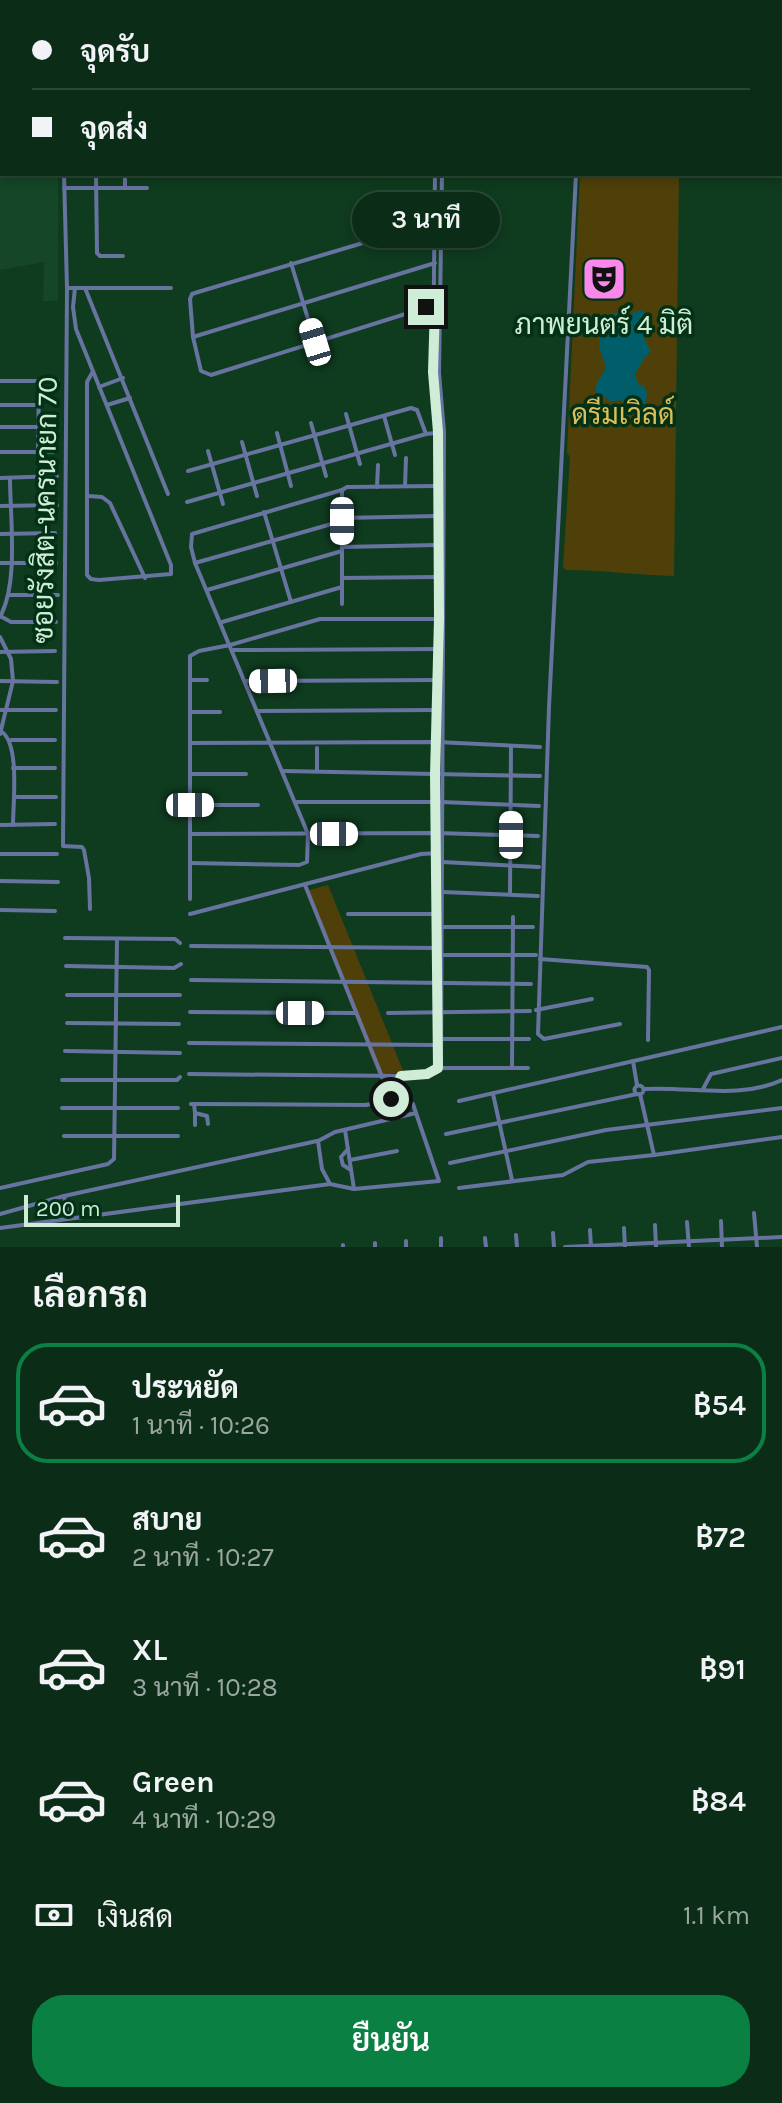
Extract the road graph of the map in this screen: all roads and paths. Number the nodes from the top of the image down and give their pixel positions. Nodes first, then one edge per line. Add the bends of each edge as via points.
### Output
1 (64, 176) edge
2 (96, 176) edge
3 (125, 176) edge
4 (436, 176) edge
5 (441, 176) edge
6 (576, 176) edge
7 (438, 184) junction
8 (64, 188) junction
9 (96, 188) junction
10 (125, 188) junction
11 (147, 188) dead end
12 (438, 221) junction
13 (123, 256) dead end
14 (291, 263) junction
15 (438, 263) junction
16 (67, 288) junction
17 (75, 288) junction
18 (85, 288) junction
19 (171, 288) dead end
20 (303, 303) junction
21 (438, 305) junction
22 (193, 337) junction
23 (315, 342) junction
24 (92, 373) junction
25 (123, 378) junction
26 (0, 381) edge
27 (39, 381) junction
28 (58, 381) dead end
29 (98, 387) junction
30 (130, 398) junction
31 (0, 405) edge
32 (39, 405) junction
33 (107, 405) junction
34 (346, 414) dead end
35 (384, 416) junction
36 (311, 423) dead end
37 (349, 426) junction
38 (0, 427) edge
39 (38, 427) junction
40 (441, 432) junction
41 (277, 433) dead end
42 (426, 434) junction
43 (315, 436) junction
44 (242, 442) dead end
45 (392, 444) junction
46 (280, 445) junction
47 (38, 451) junction
48 (208, 451) dead end
49 (0, 452) edge
50 (53, 452) dead end
51 (357, 454) junction
52 (246, 455) junction
53 (395, 455) dead end
54 (406, 458) dead end
55 (323, 464) junction
56 (360, 464) dead end
57 (211, 465) junction
58 (378, 465) dead end
59 (188, 471) dead end
60 (288, 474) junction
61 (57, 476) dead end
62 (326, 476) dead end
63 (0, 478) edge
64 (10, 478) junction
65 (254, 484) junction
66 (291, 486) dead end
67 (405, 486) junction
68 (441, 486) junction
69 (377, 487) junction
70 (342, 490) junction
71 (219, 493) junction
72 (168, 494) dead end
73 (88, 496) junction
74 (257, 496) dead end
75 (187, 502) dead end
76 (223, 504) dead end
77 (57, 505) dead end
78 (0, 506) edge
79 (10, 506) junction
80 (264, 512) junction
81 (440, 516) junction
82 (342, 519) junction
83 (55, 533) dead end
84 (0, 534) edge
85 (10, 535) junction
86 (273, 541) junction
87 (440, 545) junction
88 (342, 549) junction
89 (0, 563) edge
90 (56, 563) dead end
91 (195, 563) junction
92 (10, 564) junction
93 (281, 569) junction
94 (440, 577) junction
95 (145, 578) junction
96 (342, 578) junction
97 (342, 587) junction
98 (207, 590) junction
99 (8, 595) junction
100 (58, 595) dead end
101 (291, 602) junction
102 (342, 604) dead end
103 (0, 616) edge
104 (444, 620) junction
105 (56, 622) dead end
106 (220, 622) junction
107 (0, 637) edge
108 (231, 648) junction
109 (440, 649) junction
110 (9, 651) junction
111 (55, 651) dead end
112 (0, 652) edge
113 (190, 680) junction
114 (207, 680) dead end
115 (440, 680) junction
116 (0, 681) edge
117 (13, 681) junction
118 (245, 681) junction
119 (57, 682) dead end
120 (0, 710) edge
121 (7, 710) junction
122 (56, 710) dead end
123 (439, 710) junction
124 (258, 711) junction
125 (190, 712) junction
126 (220, 712) dead end
127 (1, 733) edge
128 (11, 740) junction
129 (55, 740) dead end
130 (271, 742) junction
131 (439, 742) junction
132 (190, 743) junction
133 (511, 746) junction
134 (540, 747) dead end
135 (317, 748) dead end
136 (13, 768) junction
137 (55, 768) dead end
138 (284, 771) junction
139 (317, 771) junction
140 (190, 774) junction
141 (246, 774) dead end
142 (438, 775) junction
143 (510, 776) junction
144 (540, 776) dead end
145 (14, 797) junction
146 (56, 797) dead end
147 (297, 802) junction
148 (438, 802) junction
149 (511, 804) junction
150 (190, 805) junction
151 (258, 805) dead end
152 (539, 806) dead end
153 (55, 824) dead end
154 (0, 825) edge
155 (13, 825) junction
156 (439, 833) junction
157 (191, 834) junction
158 (308, 834) junction
159 (511, 835) junction
160 (538, 836) dead end
161 (439, 853) junction
162 (0, 854) edge
163 (57, 854) dead end
164 (442, 862) junction
165 (191, 863) junction
166 (511, 865) junction
167 (539, 867) dead end
168 (0, 881) edge
169 (58, 882) dead end
170 (305, 885) junction
171 (442, 892) junction
172 (510, 894) junction
173 (538, 896) dead end
174 (190, 899) dead end
175 (90, 909) dead end
176 (0, 910) edge
177 (55, 911) dead end
178 (190, 914) dead end
179 (348, 914) dead end
180 (439, 914) junction
181 (513, 917) dead end
182 (439, 927) junction
183 (512, 927) junction
184 (533, 927) dead end
185 (65, 938) dead end
186 (117, 939) junction
187 (180, 943) dead end
188 (330, 945) junction
189 (191, 946) dead end
190 (438, 948) junction
191 (438, 955) junction
192 (513, 955) junction
193 (538, 957) junction
194 (181, 964) dead end
195 (66, 966) dead end
196 (117, 967) junction
197 (191, 980) dead end
198 (342, 981) junction
199 (438, 983) junction
200 (512, 983) junction
201 (531, 984) dead end
202 (117, 994) junction
203 (67, 995) dead end
204 (180, 995) dead end
205 (592, 999) dead end
206 (512, 1011) junction
207 (533, 1011) junction
208 (190, 1012) dead end
209 (355, 1013) junction
210 (388, 1013) dead end
211 (438, 1014) junction
212 (67, 1023) dead end
213 (116, 1023) junction
214 (179, 1024) dead end
215 (620, 1024) dead end
216 (782, 1027) edge
217 (512, 1039) junction
218 (529, 1039) dead end
219 (648, 1040) dead end
220 (439, 1042) junction
221 (189, 1043) dead end
222 (368, 1044) junction
223 (65, 1051) dead end
224 (116, 1052) junction
225 (180, 1053) dead end
226 (782, 1058) edge
227 (633, 1061) junction
228 (438, 1068) junction
229 (512, 1068) junction
230 (528, 1068) dead end
231 (189, 1074) dead end
232 (380, 1074) junction
233 (401, 1076) junction
234 (180, 1077) dead end
235 (62, 1080) dead end
236 (116, 1080) junction
237 (782, 1080) edge
238 (703, 1089) junction
239 (640, 1092) junction
240 (493, 1094) junction
241 (391, 1099) junction
242 (459, 1101) dead end
243 (413, 1104) dead end
244 (115, 1107) junction
245 (62, 1108) dead end
246 (178, 1108) dead end
247 (782, 1108) edge
248 (195, 1113) junction
249 (416, 1113) junction
250 (500, 1123) junction
251 (208, 1124) dead end
252 (648, 1124) junction
253 (195, 1125) dead end
254 (345, 1130) junction
255 (446, 1134) dead end
256 (64, 1136) dead end
257 (115, 1136) junction
258 (178, 1136) dead end
259 (782, 1137) edge
260 (318, 1141) junction
261 (348, 1149) junction
262 (397, 1151) dead end
263 (506, 1151) junction
264 (654, 1155) junction
265 (350, 1160) junction
266 (450, 1163) dead end
267 (351, 1170) junction
268 (512, 1180) junction
269 (330, 1184) junction
270 (0, 1188) edge
271 (459, 1188) dead end
272 (354, 1189) junction
273 (64, 1196) junction
274 (754, 1213) dead end
275 (0, 1214) edge
276 (69, 1218) junction
277 (721, 1221) dead end
278 (687, 1222) dead end
279 (655, 1225) dead end
280 (1, 1227) edge
281 (624, 1228) dead end
282 (590, 1230) dead end
283 (553, 1233) dead end
284 (516, 1235) dead end
285 (782, 1237) edge
286 (441, 1238) dead end
287 (485, 1238) dead end
288 (756, 1238) junction
289 (722, 1239) junction
290 (689, 1244) edge
291 (656, 1245) edge
292 (591, 1246) edge
293 (625, 1246) edge
294 (441, 1247) edge
295 (486, 1247) edge
296 (517, 1247) edge
297 (554, 1247) edge
298 (565, 1247) edge
299 (722, 1247) edge
300 (757, 1247) edge

1 - 8 street, ซอยรังสิต-นครนายก 70
2 - 9 street
3 - 10 street
4 - 7 street
5 - 7 street
6 - 193 street
7 - 12 street
8 - 9 street
8 - 16 street, ซอยรังสิต-นครนายก 70
9 - 10 street
9 - 13 street via 97,253
10 - 11 street
12 - 14 street
12 - 15 street
14 - 20 street
14 - 22 street via 192,294
15 - 20 street
15 - 21 street
16 - 17 street
16 - 175 street, ซอยรังสิต-นครนายก 70 via 63,846 84,850
17 - 18 street
17 - 24 street via 76,329
18 - 19 street
18 - 25 street
20 - 22 street
20 - 23 street
21 - 23 street
21 - 40 street via 433,372
22 - 23 street via 201,371 211,375
24 - 29 street
24 - 73 street via 87,382
25 - 29 street
25 - 30 street
26 - 27 street
27 - 28 street
27 - 32 street
29 - 33 street
30 - 33 street
30 - 72 street
31 - 32 street
32 - 39 street
33 - 95 street via 172,568 171,574
34 - 37 street
35 - 37 street
35 - 42 street via 415,408
35 - 45 street
36 - 43 street
37 - 43 street
37 - 51 street
38 - 39 street
39 - 47 street
40 - 42 street
40 - 68 street
41 - 46 street
42 - 45 street
43 - 46 street
43 - 55 street
44 - 52 street
45 - 51 street
45 - 53 street
46 - 52 street
46 - 60 street
47 - 49 street
47 - 50 street
48 - 57 street
51 - 55 street
51 - 56 street
52 - 57 street
52 - 65 street
54 - 67 street
55 - 60 street
55 - 62 street
57 - 59 street
57 - 71 street
58 - 69 street
60 - 65 street
60 - 66 street
61 - 64 street
63 - 64 street
64 - 79 street
65 - 71 street
65 - 74 street
67 - 68 street
67 - 69 street
68 - 81 street
69 - 70 street
70 - 80 street
70 - 82 street
71 - 75 street
71 - 76 street
73 - 95 street via 110,503
73 - 95 street via 87,575 99,580
77 - 79 street
78 - 79 street
79 - 85 street
80 - 86 street
80 - 91 street via 192,534
81 - 82 street
81 - 87 street
82 - 86 street
82 - 88 street
83 - 85 street
84 - 85 street
85 - 92 street
86 - 91 street
86 - 93 street
87 - 88 street
87 - 94 street
88 - 93 street
88 - 96 street
89 - 92 street
90 - 92 street
91 - 98 street
92 - 99 street
93 - 98 street
93 - 101 street
94 - 96 street
94 - 104 street
96 - 97 street
97 - 101 street
97 - 102 street
98 - 106 street
99 - 100 street
99 - 103 street
101 - 106 street
103 - 105 street via 11,622
104 - 108 street via 320,619
104 - 109 street
106 - 108 street
107 - 110 street
108 - 109 street
108 - 113 street via 193,653
108 - 118 street
109 - 115 street
110 - 111 street
110 - 112 street
110 - 117 street
113 - 114 street
113 - 125 street
115 - 118 street
115 - 123 street
116 - 117 street
117 - 119 street
117 - 121 street
118 - 124 street
120 - 121 street
121 - 122 street
121 - 127 street
123 - 124 street
123 - 131 street
124 - 130 street
125 - 126 street
125 - 132 street
127 - 128 street
128 - 129 street
128 - 136 street
130 - 131 street
130 - 132 street
130 - 138 street
131 - 133 street
131 - 142 street
132 - 140 street
133 - 134 street
133 - 143 street
135 - 139 street
136 - 137 street
136 - 145 street
138 - 139 street
138 - 147 street
139 - 142 street
140 - 141 street
140 - 150 street
142 - 143 street
142 - 148 street
143 - 144 street
143 - 149 street
145 - 146 street
145 - 155 street
147 - 148 street
147 - 158 street
148 - 149 street
148 - 156 street
149 - 152 street
149 - 159 street
150 - 151 street
150 - 157 street
153 - 155 street
154 - 155 street
156 - 158 street
156 - 159 street
156 - 161 street
157 - 158 street
157 - 165 street
158 - 165 street via 309,857 304,864
159 - 160 street
159 - 166 street
161 - 164 street
161 - 170 street
161 - 180 street
162 - 163 street
164 - 166 street
164 - 171 street
165 - 174 street
166 - 167 street
166 - 172 street
168 - 169 street
170 - 178 street
170 - 188 street
171 - 172 street
171 - 180 street
172 - 173 street
176 - 177 street
179 - 180 street
180 - 182 street
181 - 183 street
182 - 183 street
182 - 190 street
183 - 184 street
183 - 192 street
185 - 186 street
186 - 187 street
186 - 196 street
188 - 189 street
188 - 190 street
188 - 198 street
190 - 191 street
191 - 192 street
191 - 199 street
192 - 193 street
192 - 200 street
193 - 207 street
193 - 219 street via 647,967
194 - 196 street
195 - 196 street
196 - 202 street
197 - 198 street
198 - 199 street
198 - 209 street
199 - 200 street
199 - 211 street
200 - 201 street
200 - 206 street
202 - 203 street
202 - 204 street
202 - 213 street
205 - 207 street
206 - 207 street
206 - 211 street
206 - 217 street
207 - 215 street via 540,1039
208 - 209 street
209 - 222 street
210 - 211 street
211 - 220 street
212 - 213 street
213 - 214 street
213 - 224 street
216 - 227 street
217 - 218 street
217 - 220 street
217 - 229 street
220 - 222 street
220 - 228 street
221 - 222 street
222 - 232 street
223 - 224 street
224 - 225 street
224 - 236 street
226 - 238 street via 711,1074
227 - 239 street
227 - 240 street
228 - 229 street
228 - 233 street
229 - 230 street
231 - 232 street
232 - 233 street
232 - 241 street
233 - 241 street
234 - 236 street
235 - 236 street
236 - 244 street
237 - 238 street via 748,1091
238 - 239 street
239 - 250 street
239 - 252 street
240 - 242 street
240 - 250 street
241 - 248 street via 366,1105 192,1104
243 - 249 street
244 - 245 street
244 - 246 street
244 - 257 street
247 - 252 street
248 - 251 street via 207,1116
248 - 253 street
249 - 254 street
249 - 272 street via 439,1181
250 - 255 street
250 - 263 street
252 - 263 street
252 - 264 street
254 - 260 street
254 - 261 street
256 - 257 street
257 - 258 street
257 - 270 street via 115,1156 108,1164
259 - 264 street
260 - 269 street
260 - 273 street
261 - 265 street
261 - 267 street via 341,1157
262 - 265 street
263 - 266 street
263 - 268 street
264 - 268 street via 588,1162 566,1174
265 - 267 street
267 - 272 street
268 - 271 street
269 - 272 street
269 - 276 street
273 - 275 street
273 - 276 street
274 - 288 street
276 - 280 street
277 - 289 street
278 - 290 street
279 - 291 street
281 - 293 street
282 - 292 street
283 - 297 street
284 - 296 street
285 - 288 street
286 - 294 street
287 - 295 street
288 - 289 street
288 - 300 street
289 - 290 street
289 - 299 street
290 - 291 street
291 - 293 street
292 - 293 street
292 - 298 street

